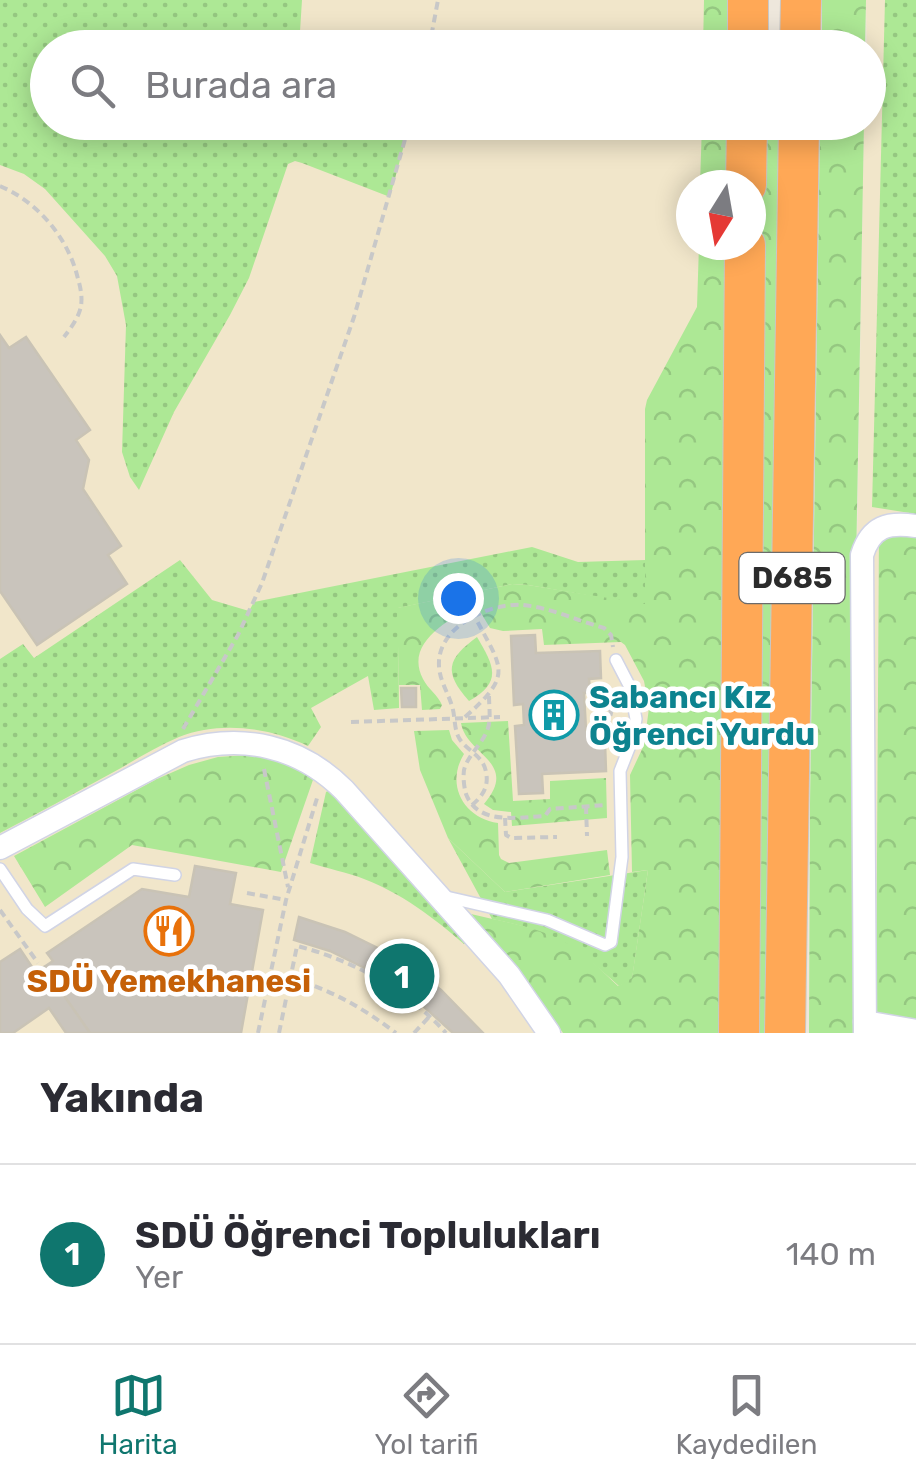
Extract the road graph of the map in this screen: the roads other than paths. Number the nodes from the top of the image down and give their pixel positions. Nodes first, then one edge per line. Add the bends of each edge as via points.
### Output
1 (748, 0) edge
2 (801, 0) edge
3 (748, 30) edge
4 (800, 30) edge
5 (747, 140) edge
6 (799, 140) edge
7 (746, 170) edge
8 (746, 260) edge
9 (916, 526) edge
10 (616, 660) road end
11 (0, 848) edge
12 (0, 870) edge
13 (176, 876) dead end
14 (438, 896) junction
15 (865, 1027) edge
16 (916, 1031) edge
17 (549, 1033) edge
18 (739, 1033) edge
19 (785, 1033) edge

1 - 3 highway
2 - 4 highway
5 - 7 highway
6 - 19 highway, D685
8 - 18 highway, D685
9 - 15 street via 884,527 862,555
10 - 14 lane via 636,719 621,766 622,857 613,938 601,944 547,920
11 - 14 street via 174,754 212,744 260,744 324,772
12 - 13 lane via 45,926 134,869
14 - 17 street via 509,975
15 - 16 street

